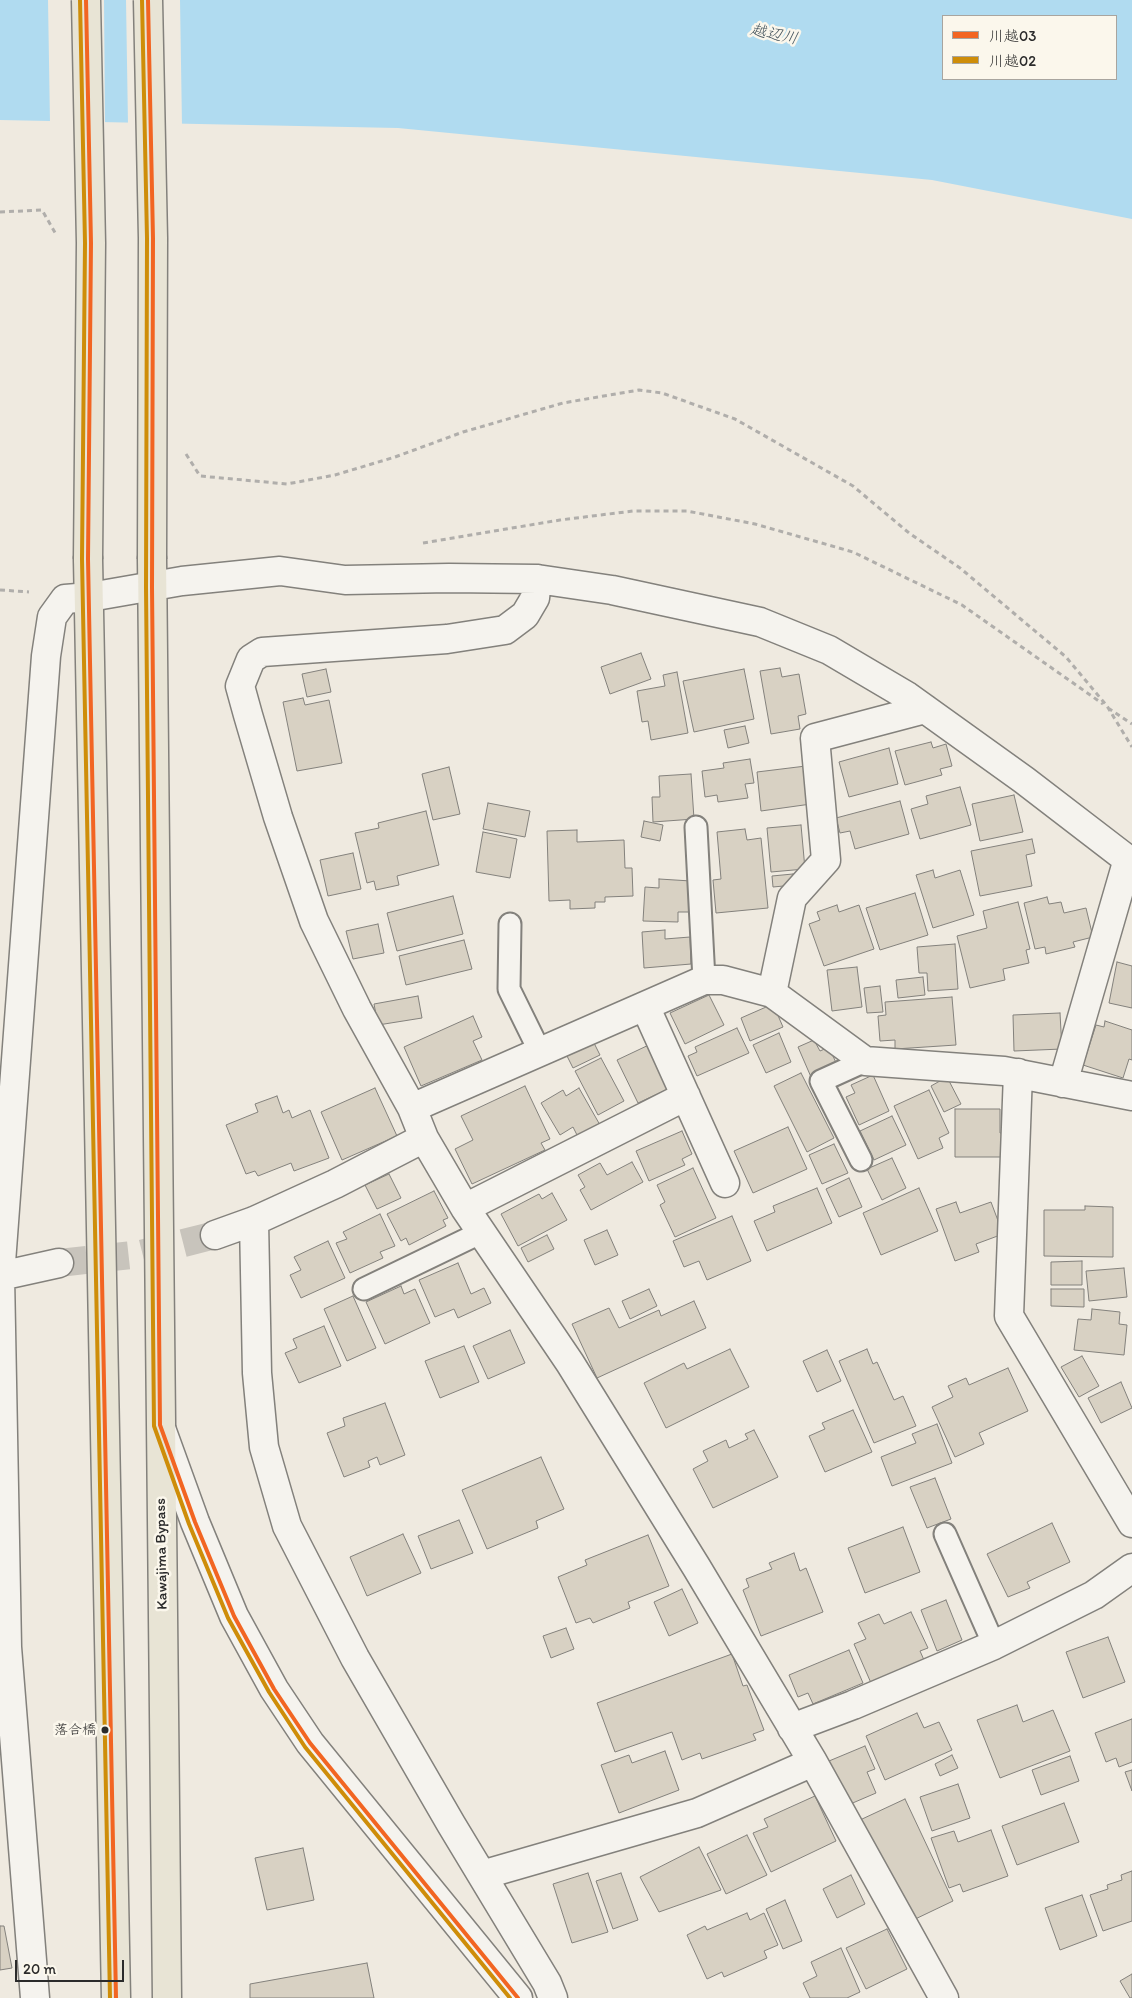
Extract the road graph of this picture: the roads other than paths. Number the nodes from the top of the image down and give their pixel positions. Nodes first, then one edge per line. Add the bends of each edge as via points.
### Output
1 (86, 0) edge
2 (148, 0) edge
3 (537, 579) junction
4 (152, 587) junction
5 (90, 597) junction
6 (925, 709) junction
7 (696, 827) dead end
8 (1130, 861) edge
9 (510, 924) dead end
10 (704, 980) junction
11 (772, 993) junction
12 (645, 1006) junction
13 (540, 1052) junction
14 (865, 1061) junction
15 (1018, 1073) junction
16 (1063, 1083) junction
17 (686, 1096) junction
18 (1132, 1096) edge
19 (412, 1108) junction
20 (424, 1138) junction
21 (861, 1160) dead end
22 (725, 1183) dead end
23 (465, 1208) junction
24 (254, 1221) junction
25 (482, 1232) junction
26 (215, 1234) tunnel mouth
27 (59, 1263) tunnel mouth
28 (0, 1276) edge
29 (364, 1289) dead end
30 (160, 1425) junction
31 (1132, 1523) edge
32 (945, 1534) dead end
33 (1132, 1568) edge
34 (0, 1620) edge
35 (994, 1645) junction
36 (7, 1646) junction
37 (792, 1728) junction
38 (813, 1762) junction
39 (482, 1875) junction
40 (35, 1998) edge
41 (116, 1998) edge
42 (168, 1998) edge
43 (518, 1998) edge
44 (553, 1998) edge
45 (944, 1998) edge

1 - 5 highway, bridge via 91,243
2 - 4 highway, Kawajima Bypass, bridge via 153,238
3 - 4 street via 345,580 280,571
3 - 6 street via 612,590 760,622 828,650
3 - 19 street via 535,598 525,616 505,630 447,639 262,652 251,659 240,686 278,817 314,921 357,1009
4 - 5 street
4 - 30 highway, Kawajima Bypass
5 - 28 street via 65,599 52,617 46,656
5 - 41 highway
6 - 8 street
6 - 11 street via 814,738 826,860 792,898
7 - 10 lane
8 - 16 street
9 - 13 lane via 509,989
10 - 11 street via 723,980
10 - 12 street
11 - 14 street
12 - 13 street
12 - 17 street
13 - 19 street
14 - 15 street
14 - 21 lane via 822,1081
15 - 16 street
15 - 31 street via 1009,1316
16 - 18 street
17 - 22 street
17 - 23 street
19 - 20 street
20 - 23 street
20 - 24 street
23 - 25 street
24 - 26 street
24 - 39 street via 257,1373 264,1447 287,1526 354,1658
25 - 29 lane
25 - 37 street via 570,1363
27 - 28 street
28 - 36 street
30 - 42 highway, Kawajima Bypass
30 - 43 street via 234,1616 274,1689 310,1743
32 - 35 lane
33 - 35 street via 1094,1595
34 - 36 street
35 - 37 street
36 - 40 street
37 - 38 street
38 - 39 street via 698,1813
38 - 45 street
39 - 44 street via 548,1983

